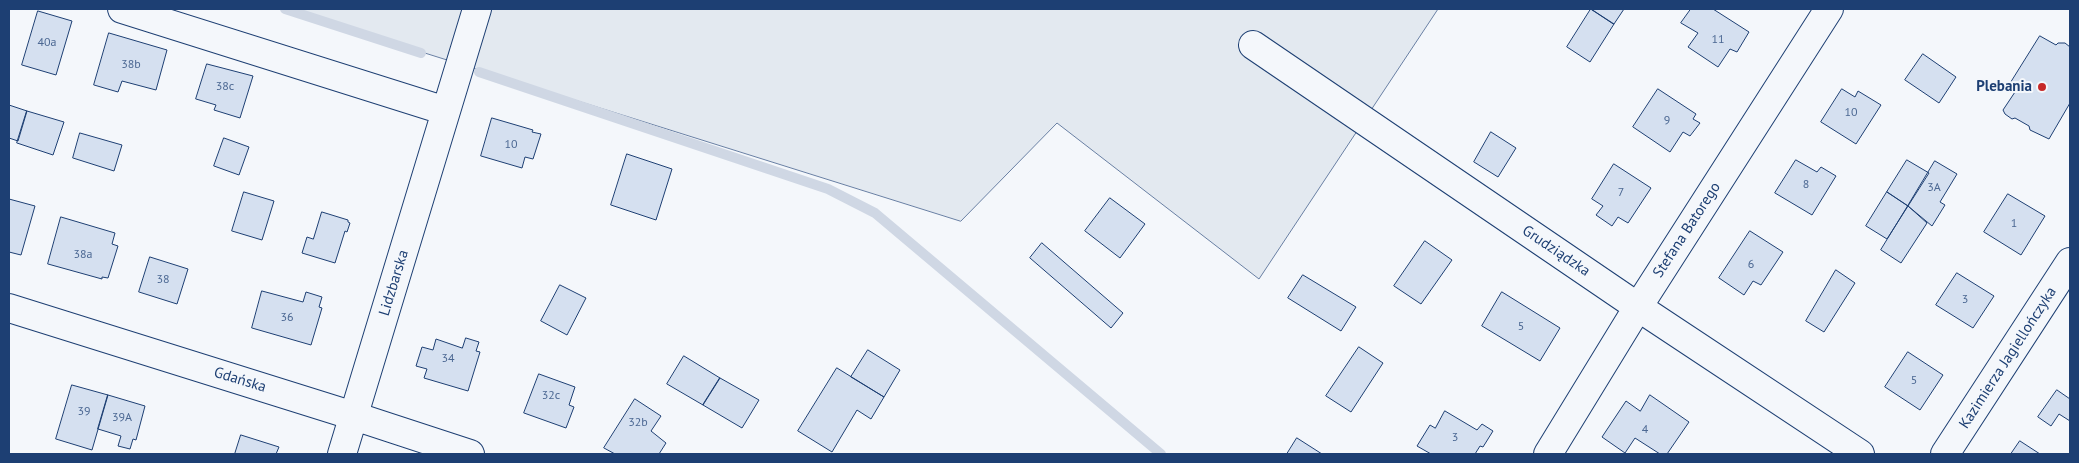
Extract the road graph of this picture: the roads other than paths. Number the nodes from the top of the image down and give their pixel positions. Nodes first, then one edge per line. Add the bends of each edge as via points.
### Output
1 (122, 9) edge
2 (477, 9) edge
3 (1829, 9) edge
4 (1254, 45) dead end
5 (446, 111) junction
6 (2070, 262) edge
7 (1638, 307) junction
8 (9, 308) edge
9 (354, 416) junction
10 (342, 454) edge
11 (470, 454) edge
12 (1548, 454) edge
13 (1860, 454) edge
14 (1945, 454) edge

1 - 5 street
2 - 5 street, Lidzbarska
3 - 7 street, Stefana Batorego
4 - 7 street, Grudziądzka
5 - 9 street, Lidzbarska
6 - 14 street, Kazimierza Jagiellończyka
7 - 12 street, Stefana Batorego
7 - 13 street, Grudziądzka
8 - 9 street, Gdańska
9 - 10 street, Lidzbarska
9 - 11 street, Gdańska

